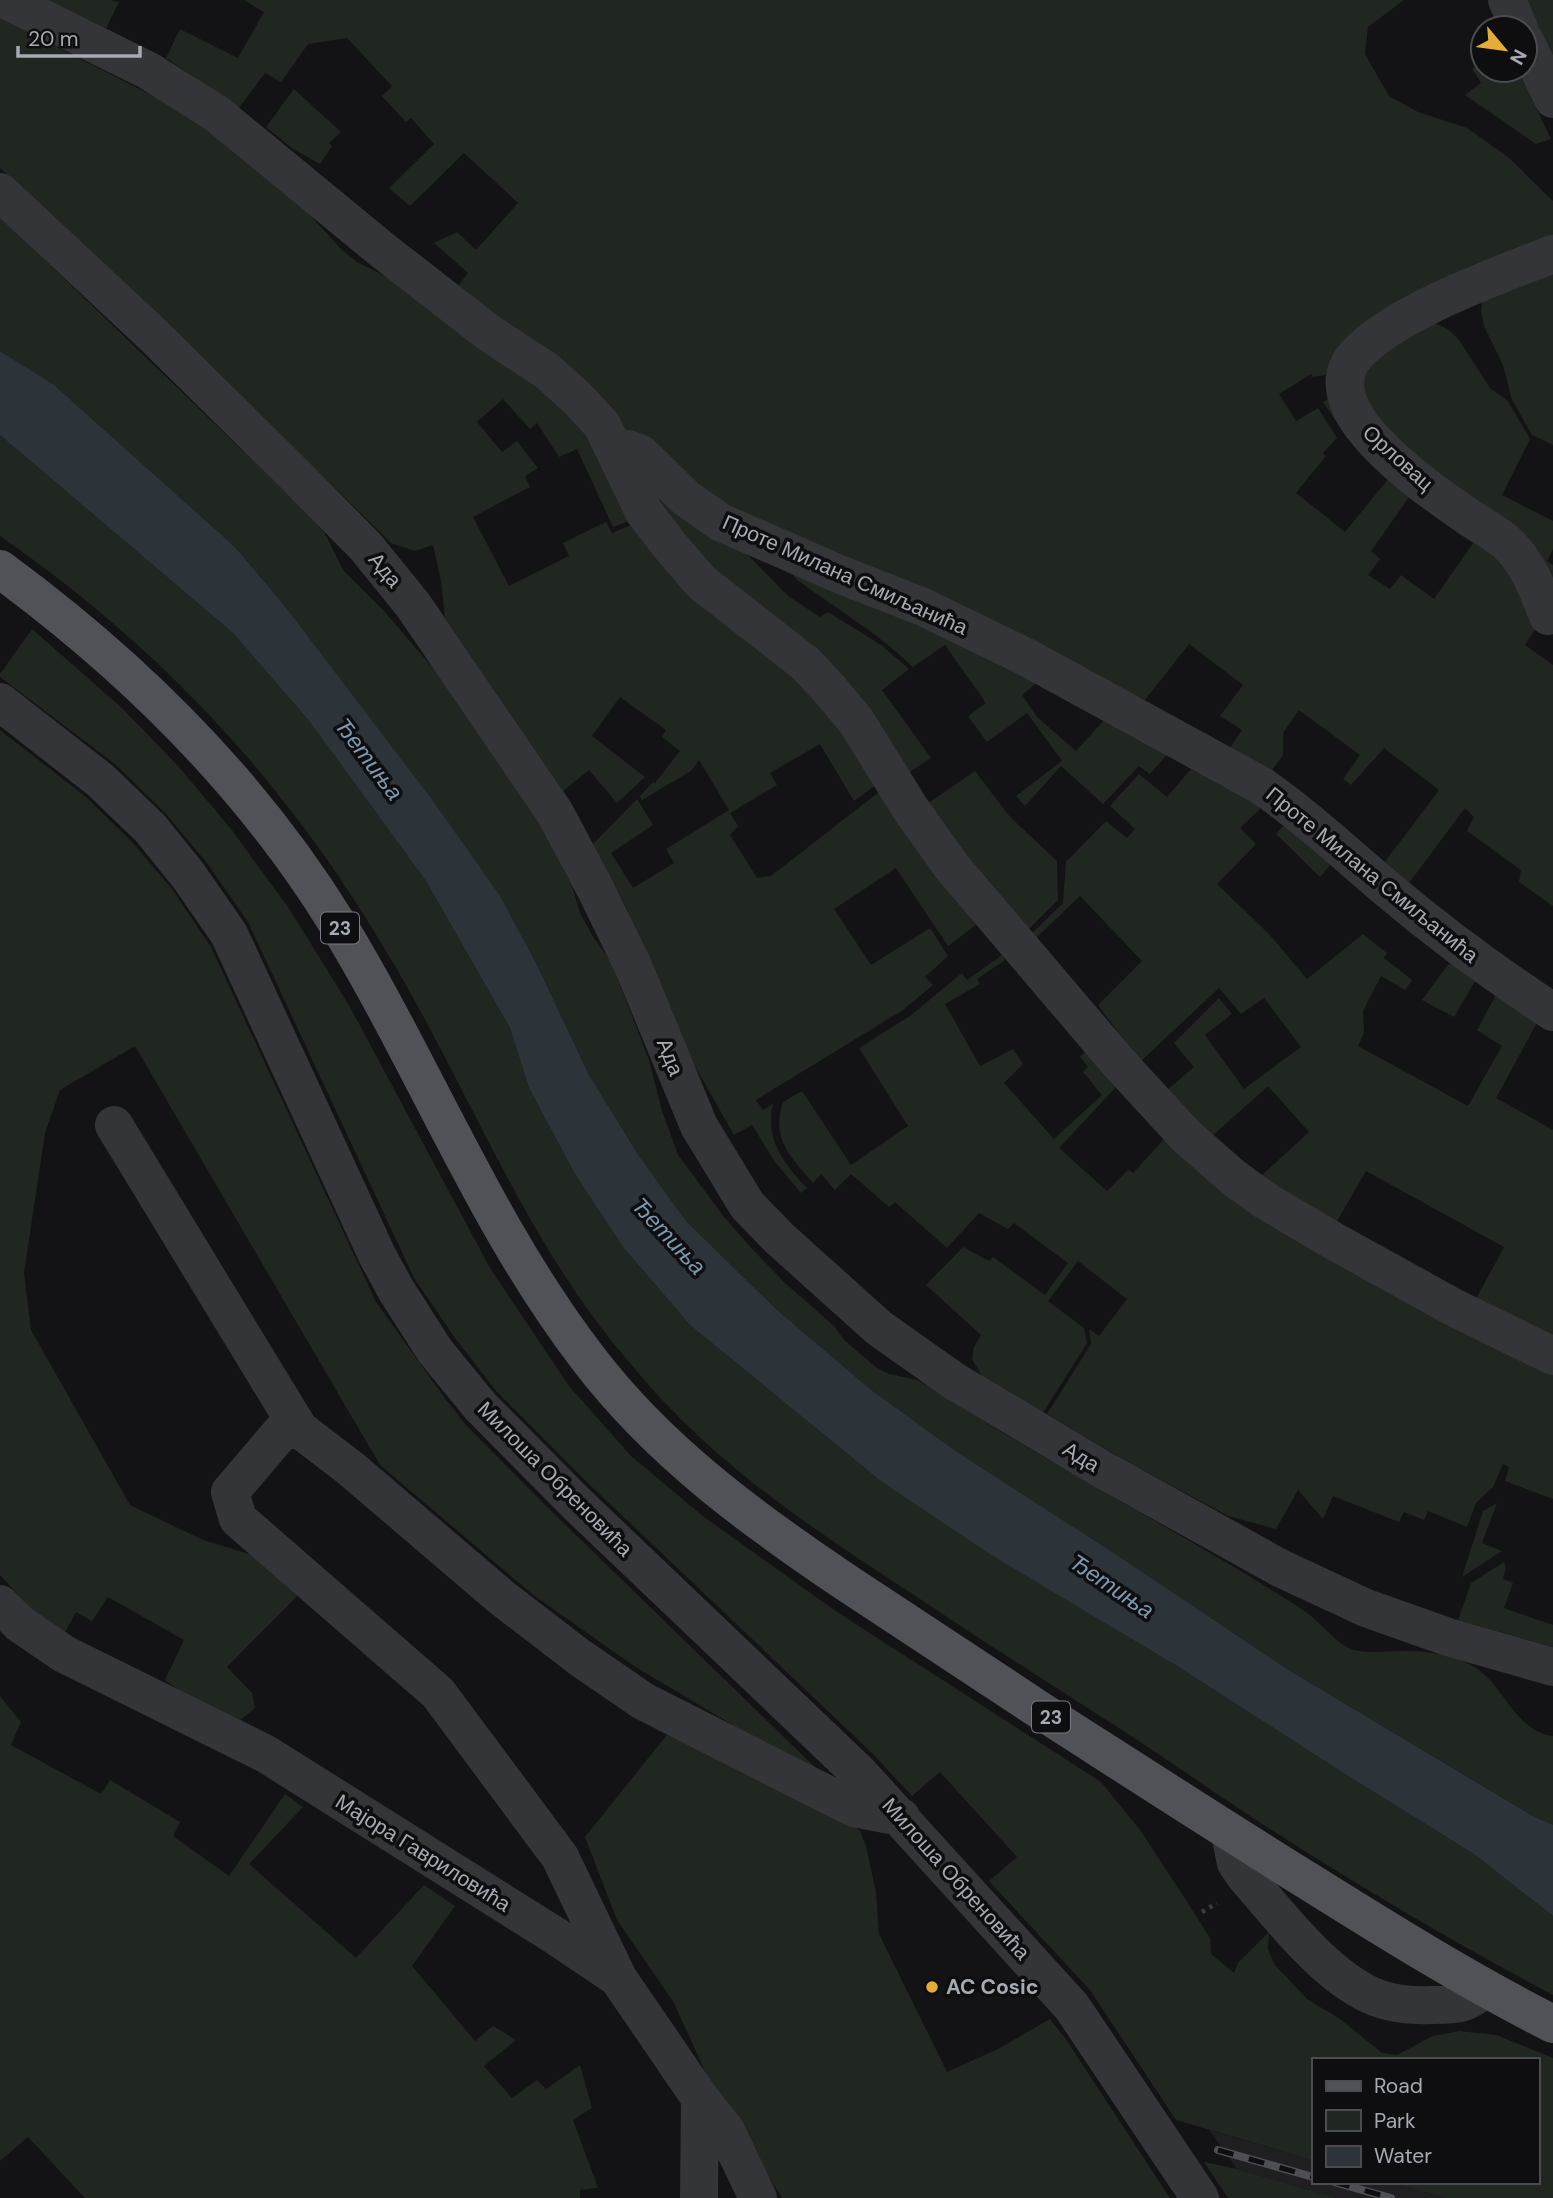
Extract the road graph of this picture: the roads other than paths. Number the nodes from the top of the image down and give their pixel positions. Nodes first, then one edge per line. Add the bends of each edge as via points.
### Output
1 (6, 0) edge
2 (1539, 70) edge
3 (1553, 99) edge
4 (0, 192) edge
5 (1553, 254) edge
6 (617, 451) junction
7 (0, 569) edge
8 (1548, 616) dead end
9 (0, 702) edge
10 (1553, 1013) edge
11 (114, 1125) dead end
12 (1553, 1356) edge
13 (299, 1429) junction
14 (0, 1604) edge
15 (1553, 1667) edge
16 (901, 1817) junction
17 (1230, 1833) junction
18 (618, 1978) junction
19 (1486, 1989) junction
20 (1553, 2024) edge
21 (700, 2098) junction
22 (699, 2198) edge
23 (758, 2198) edge
24 (1200, 2198) edge

1 - 6 street via 149,71 217,114 467,316 547,371 602,425
2 - 3 street
4 - 15 street, Ада via 295,475 366,547 413,605 555,813 633,966 699,1126 747,1205 779,1238 879,1328 954,1381 1220,1535 1366,1608
5 - 8 street, Орловац via 1416,313 1354,356 1344,377 1345,398 1373,440 1509,545 1526,565
6 - 10 street, Проте Милана Смиљанића via 641,454 686,498 720,522 923,607 1026,657 1262,786 1486,967
6 - 12 street via 644,512 671,547 701,582 806,664 831,691 856,721 952,867 1186,1136 1266,1201 1453,1307
7 - 17 main road, 23 via 133,676 199,743 273,831 365,971 533,1282 588,1359 645,1425 711,1485 780,1538
9 - 16 street, Милоша Обреновића via 100,780 150,828 229,933 377,1255 442,1360 480,1406 576,1503
11 - 13 street
13 - 16 street via 501,1597 643,1701 854,1808
13 - 18 street via 282,1431 230,1492 238,1519 438,1693 560,1857
14 - 18 street, Мајора Гавриловића via 20,1625 64,1654 266,1754
16 - 24 street, Милоша Обреновића via 1072,2007
17 - 19 main road, 23
17 - 19 street via 1236,1863 1245,1876 1310,1949 1364,1993 1417,2006 1468,2003
18 - 21 street, Мајора Гавриловића
19 - 20 main road, 23
21 - 22 street
21 - 23 street, Мајора Гавриловића via 726,2130

